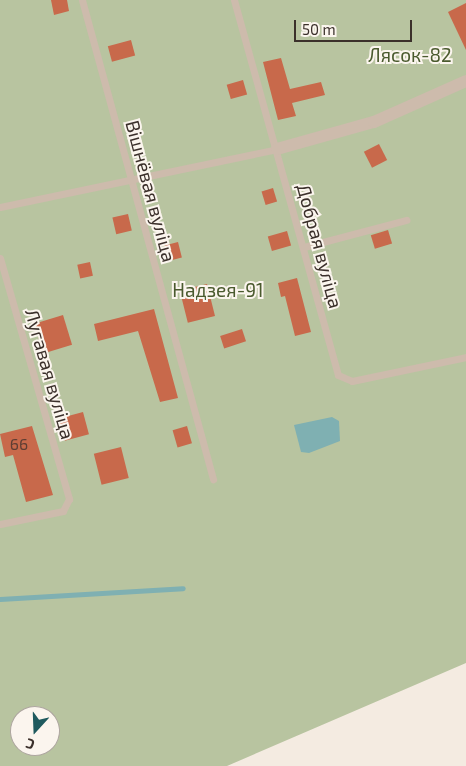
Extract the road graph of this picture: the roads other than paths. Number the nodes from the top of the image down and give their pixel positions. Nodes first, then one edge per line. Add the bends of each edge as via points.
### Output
1 (82, 0) edge
2 (234, 0) edge
3 (466, 81) edge
4 (277, 149) junction
5 (132, 182) junction
6 (0, 208) edge
7 (406, 220) dead end
8 (304, 247) junction
9 (0, 258) edge
10 (466, 357) edge
11 (213, 478) dead end
12 (0, 524) edge

1 - 5 lane, Вішнёвая вуліца
2 - 4 lane, Добрая вуліца
3 - 4 street via 374,122
4 - 5 lane
4 - 8 lane, Добрая вуліца
5 - 6 lane
5 - 11 lane, Вішнёвая вуліца
7 - 8 lane
8 - 10 lane, Добрая вуліца via 338,375 352,381
9 - 12 lane, Лугавая вуліца via 69,500 63,511

